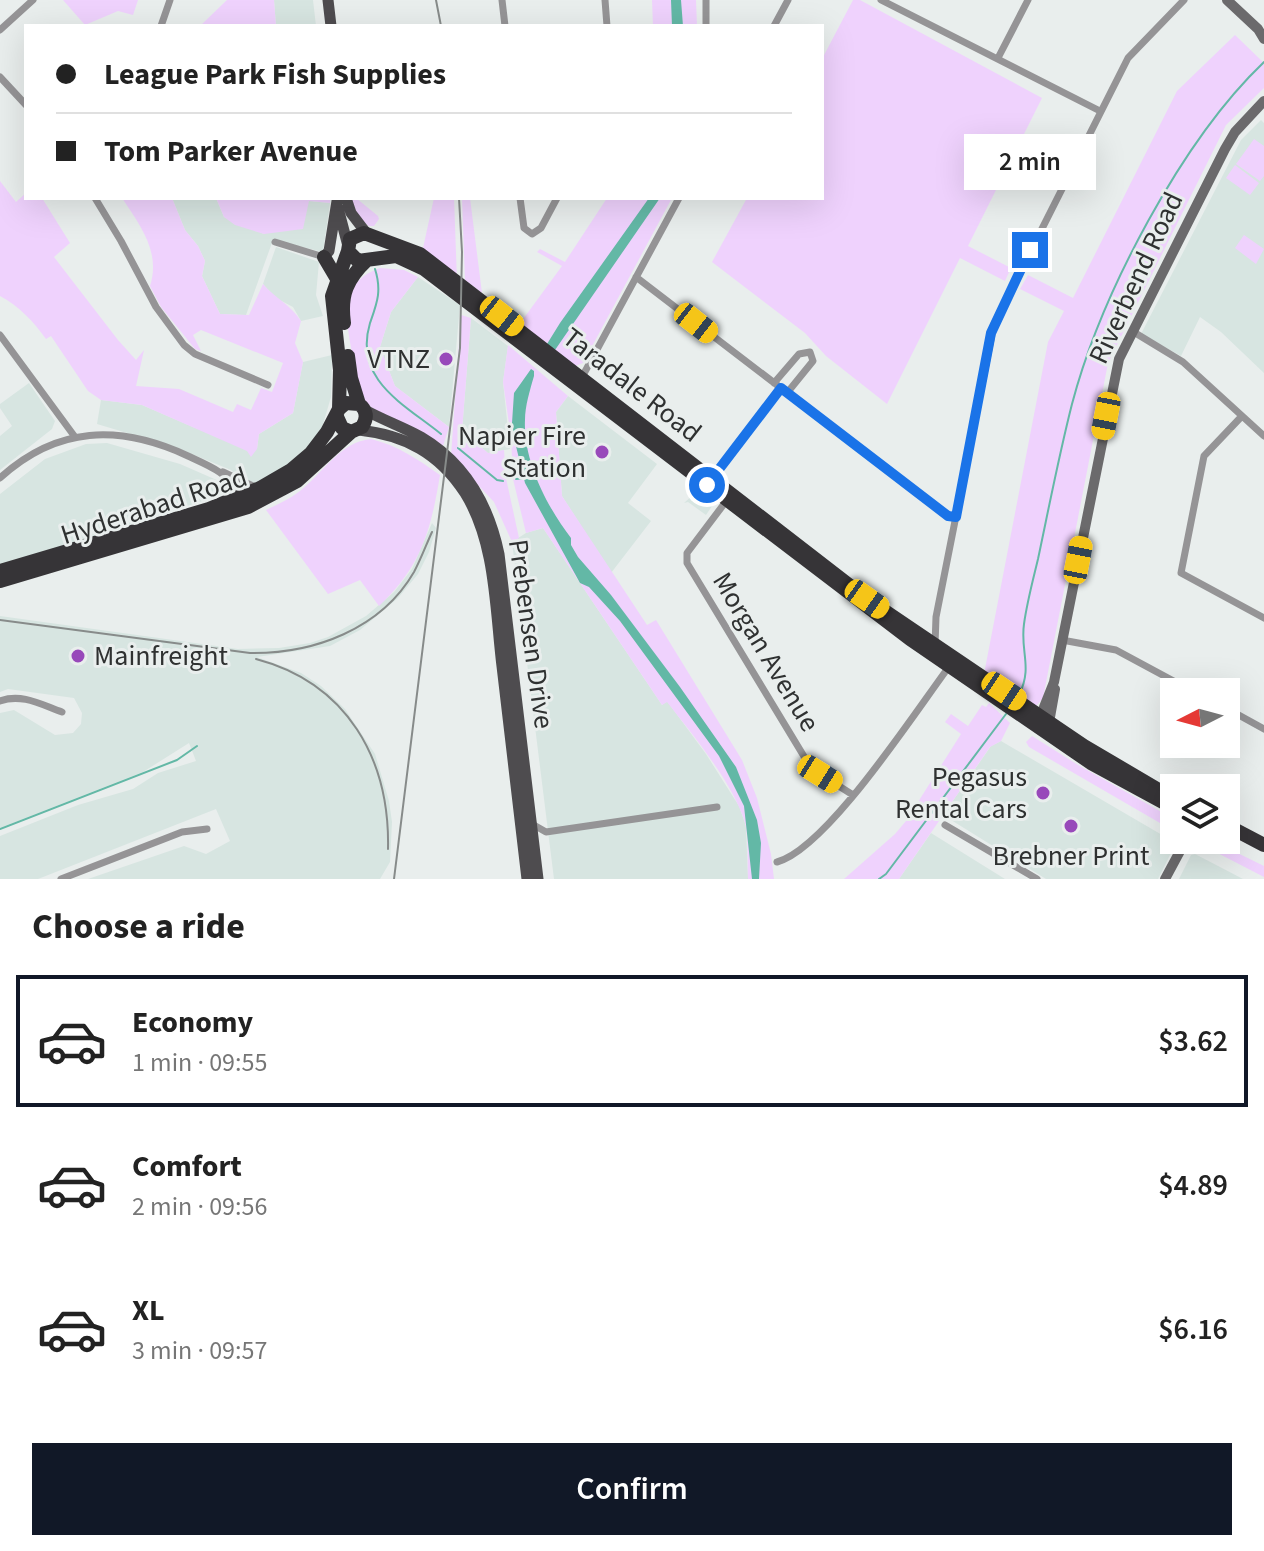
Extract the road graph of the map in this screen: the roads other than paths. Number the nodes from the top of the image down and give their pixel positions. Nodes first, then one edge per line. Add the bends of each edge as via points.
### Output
1 (33, 0) edge
2 (170, 0) edge
3 (328, 0) edge
4 (502, 0) edge
5 (605, 0) edge
6 (706, 0) edge
7 (788, 0) edge
8 (881, 0) edge
9 (1028, 0) edge
10 (1184, 0) edge
11 (1227, 0) edge
12 (162, 24) edge
13 (331, 24) edge
14 (505, 24) edge
15 (607, 24) edge
16 (706, 24) edge
17 (775, 24) edge
18 (0, 30) edge
19 (1261, 30) edge
20 (1264, 39) edge
21 (998, 58) junction
22 (0, 77) edge
23 (1264, 101) edge
24 (24, 103) edge
25 (1100, 111) junction
26 (96, 200) edge
27 (340, 200) edge
28 (340, 200) edge
29 (341, 200) edge
30 (520, 200) edge
31 (556, 200) edge
32 (678, 200) edge
33 (370, 235) junction
34 (275, 242) dead end
35 (348, 248) junction
36 (324, 257) junction
37 (370, 259) junction
38 (636, 277) junction
39 (337, 279) junction
40 (1132, 331) junction
41 (0, 335) edge
42 (579, 382) junction
43 (268, 385) dead end
44 (781, 388) junction
45 (362, 407) junction
46 (338, 413) junction
47 (1242, 416) junction
48 (355, 431) junction
49 (1264, 436) edge
50 (75, 437) junction
51 (221, 471) junction
52 (0, 478) edge
53 (709, 482) junction
54 (260, 488) junction
55 (729, 497) junction
56 (245, 502) junction
57 (956, 517) junction
58 (685, 556) junction
59 (674, 557) dead end
60 (0, 571) edge
61 (0, 581) edge
62 (1264, 618) edge
63 (936, 621) junction
64 (915, 632) junction
65 (1062, 640) junction
66 (935, 646) junction
67 (952, 662) junction
68 (1168, 678) edge
69 (0, 701) edge
70 (62, 712) dead end
71 (1240, 716) edge
72 (1041, 724) junction
73 (1264, 729) edge
74 (1160, 791) edge
75 (853, 795) junction
76 (1160, 800) edge
77 (717, 807) dead end
78 (532, 824) junction
79 (945, 825) dead end
80 (207, 829) dead end
81 (546, 832) junction
82 (1240, 832) edge
83 (1240, 843) edge
84 (1264, 845) edge
85 (534, 846) junction
86 (1178, 854) edge
87 (1264, 856) edge
88 (777, 862) dead end
89 (61, 879) edge
90 (527, 879) edge
91 (538, 879) edge
92 (1037, 879) edge
93 (1165, 879) edge

1 - 18 street
2 - 12 street
3 - 13 main road
4 - 14 street
5 - 15 street
6 - 16 street
7 - 17 street
8 - 21 street
9 - 21 street
10 - 25 street via 1128,58
11 - 19 street
19 - 20 street
21 - 25 street
22 - 24 street
23 - 40 street, Riverbend Road via 1229,141
25 - 57 street via 994,324
26 - 43 street via 156,307 184,345
27 - 35 main road
28 - 36 main road
29 - 33 main road
30 - 31 street via 528,233 539,231
32 - 38 street
33 - 35 highway via 356,234
33 - 37 highway via 376,247
33 - 42 highway, Taradale Road via 420,254
34 - 36 street
35 - 37 highway via 354,259
35 - 39 highway
36 - 39 highway
37 - 42 highway, Taradale Road via 396,256 417,264
37 - 45 highway via 353,273 342,301 349,368
38 - 42 street
38 - 44 street
39 - 46 highway via 332,307 340,357
40 - 47 street via 1183,362
40 - 65 street, Riverbend Road via 1116,369
41 - 50 street
42 - 53 highway, Taradale Road
44 - 44 street via 799,354 810,352 813,361
44 - 53 street
44 - 57 street
45 - 46 highway via 350,402
45 - 48 highway via 366,419
45 - 78 main road, Prebensen Drive via 447,456 476,491 488,516 499,554
46 - 48 highway via 342,428
46 - 54 highway, Hyderabad Road via 302,461
47 - 49 street
47 - 62 street via 1203,459 1179,574
48 - 56 highway, Hyderabad Road via 297,481
48 - 90 main road, Prebensen Drive via 392,435 433,457 456,480 479,521 491,574
50 - 51 street via 96,434 148,441
50 - 52 street via 37,450
51 - 54 street
51 - 56 street
53 - 55 highway, Taradale Road
54 - 56 highway, Hyderabad Road
55 - 58 street, Morgan Avenue
55 - 64 highway, Taradale Road
55 - 67 highway, Taradale Road via 862,603
56 - 60 highway, Hyderabad Road
56 - 61 highway, Hyderabad Road
57 - 63 street
58 - 59 street, Morgan Avenue
58 - 75 street, Morgan Avenue via 808,763
63 - 64 street
63 - 66 street
64 - 66 highway, Taradale Road
65 - 68 street via 1116,650
65 - 72 street, Riverbend Road
66 - 67 highway, Taradale Road
67 - 72 highway, Taradale Road
67 - 75 street
69 - 70 street via 22,698
71 - 73 street
72 - 74 highway, Taradale Road
72 - 76 highway, Taradale Road via 1091,763
75 - 88 street via 800,851
77 - 81 street
78 - 81 street
78 - 85 main road, Prebensen Drive
79 - 92 street
80 - 89 street via 182,832
81 - 85 street
82 - 84 highway
83 - 87 highway
85 - 91 main road, Prebensen Drive
86 - 93 street

